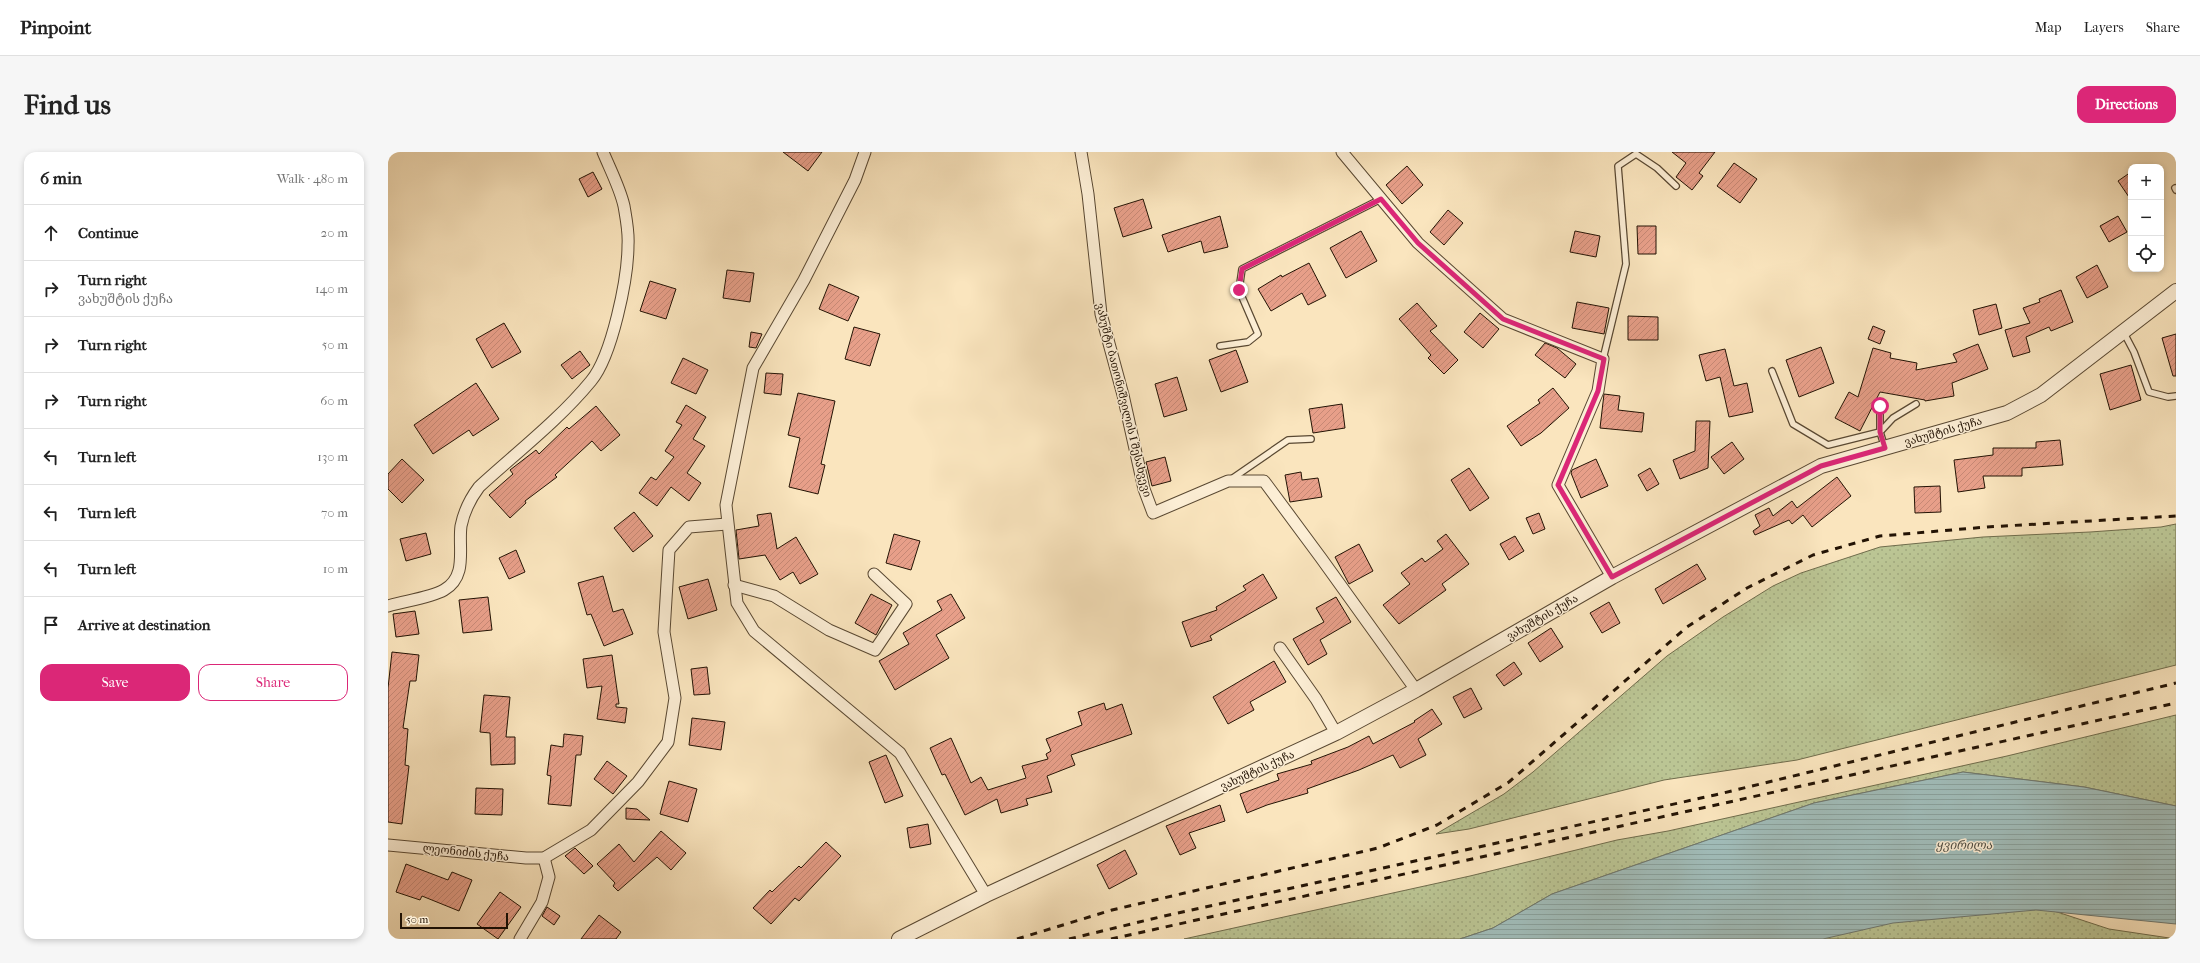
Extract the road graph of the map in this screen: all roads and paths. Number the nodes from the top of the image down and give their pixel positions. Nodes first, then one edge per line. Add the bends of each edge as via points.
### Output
1 (603, 152) edge
2 (865, 152) edge
3 (1081, 152) edge
4 (1342, 152) edge
5 (1676, 186) dead end
6 (1381, 199) junction
7 (2176, 291) edge
8 (2124, 333) junction
9 (1220, 346) dead end
10 (1604, 359) junction
11 (1772, 371) dead end
12 (2176, 396) edge
13 (1916, 404) dead end
14 (1880, 406) dead end
15 (1880, 432) junction
16 (1311, 439) dead end
17 (1885, 448) junction
18 (1228, 481) junction
19 (727, 524) junction
20 (874, 574) dead end
21 (1612, 577) junction
22 (734, 585) junction
23 (388, 606) edge
24 (1280, 648) dead end
25 (1416, 690) junction
26 (1336, 733) junction
27 (388, 845) edge
28 (544, 858) junction
29 (986, 895) junction
30 (520, 939) edge
31 (899, 939) edge

1 - 23 street via 624,204 628,244 624,280 610,342 602,364 592,381 564,410 478,487 469,500 461,526 462,560 453,583 443,590
2 - 19 street via 854,180 804,280 753,368 726,505
3 - 18 street, ვახუშტი ბათონიშვილის I შესახვევი via 1101,314 1123,395 1144,489 1153,513
4 - 6 street
5 - 10 lane via 1657,168 1636,154 1618,166 1626,264
6 - 9 lane via 1242,269 1239,290 1258,334 1248,342
6 - 10 street via 1418,243 1503,319
7 - 8 street, ვახუშტის ქუჩა
8 - 12 lane via 2149,392 2168,397
8 - 17 street, ვახუშტის ქუჩა via 2041,396 2007,413
10 - 21 street via 1598,391 1558,485
11 - 15 lane via 1793,424 1828,445
13 - 15 lane via 1893,418
14 - 15 lane
15 - 17 lane
16 - 18 lane via 1288,440
17 - 21 street, ვახუშტის ქუჩა via 1821,466
18 - 25 street, ვახუშტი ბათონიშვილის I შესახვევი via 1264,481
19 - 22 street
19 - 28 street via 689,527 669,550 664,632 675,698 668,742 638,782 591,830
20 - 22 street via 906,604 875,650 829,630 774,596
21 - 25 street, ვახუშტის ქუჩა
22 - 29 street via 737,602 754,631 900,753
24 - 26 street
25 - 26 street, ვახუშტის ქუჩა
26 - 29 street, ვახუშტის ქუჩა
27 - 28 street, ლეონიძის ქუჩა
28 - 30 street via 549,877 542,902
29 - 31 street, ვახუშტის ქუჩა

